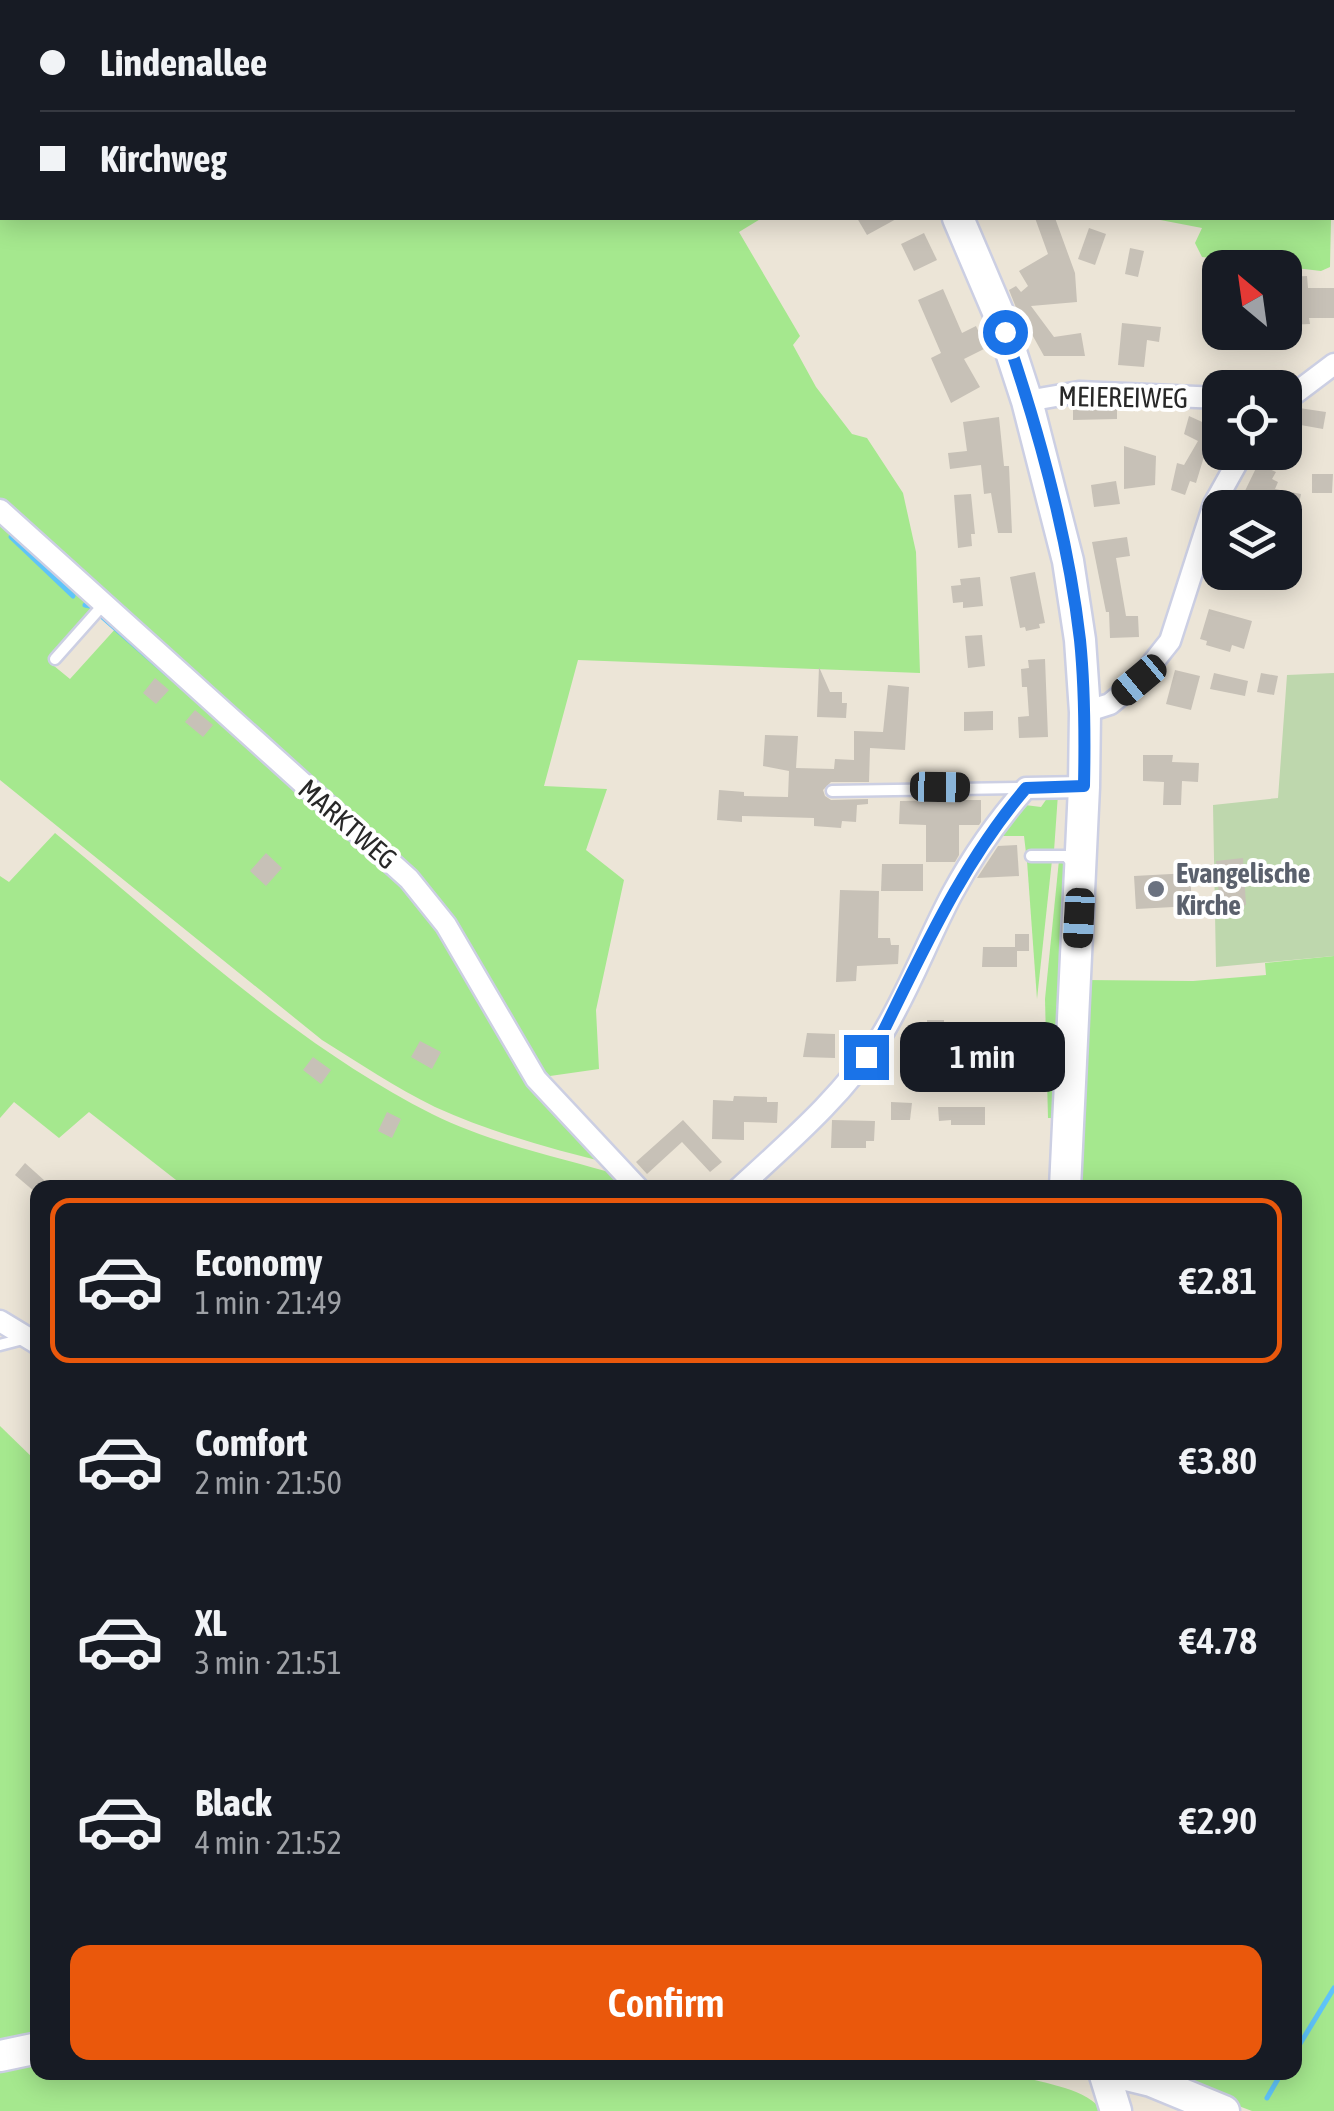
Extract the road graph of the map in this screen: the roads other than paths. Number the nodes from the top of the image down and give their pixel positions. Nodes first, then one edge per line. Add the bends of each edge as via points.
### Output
1 (959, 220) edge
2 (1334, 364) edge
3 (1334, 377) edge
4 (1302, 383) edge
5 (1302, 385) edge
6 (1202, 397) edge
7 (1028, 401) junction
8 (1233, 470) edge
9 (0, 510) edge
10 (103, 604) junction
11 (55, 660) dead end
12 (1085, 712) junction
13 (1084, 786) junction
14 (1026, 788) junction
15 (832, 791) dead end
16 (1031, 856) dead end
17 (1082, 864) junction
18 (630, 1180) edge
19 (748, 1180) edge
20 (1065, 1180) edge
21 (0, 1321) edge
22 (30, 1337) edge
23 (30, 1340) edge
24 (0, 1345) edge
25 (30, 2050) edge
26 (0, 2056) edge
27 (1106, 2080) edge
28 (1147, 2080) edge
29 (1220, 2110) edge
30 (1116, 2111) edge

1 - 7 street
2 - 4 street
3 - 5 street
6 - 7 street, MEIEREIWEG via 1080,392
7 - 12 street via 1068,561
8 - 12 street via 1214,504 1170,641 1139,680 1110,704
9 - 10 street, MARKTWEG
10 - 11 lane
10 - 18 street, MARKTWEG via 426,897 536,1080
12 - 13 street
13 - 14 street
13 - 17 street
14 - 15 lane
14 - 19 street via 952,893 881,1036 813,1120
16 - 17 lane via 1066,856
17 - 20 street via 1062,1123
21 - 22 street
23 - 24 lane
25 - 26 street
27 - 30 street
28 - 29 street

